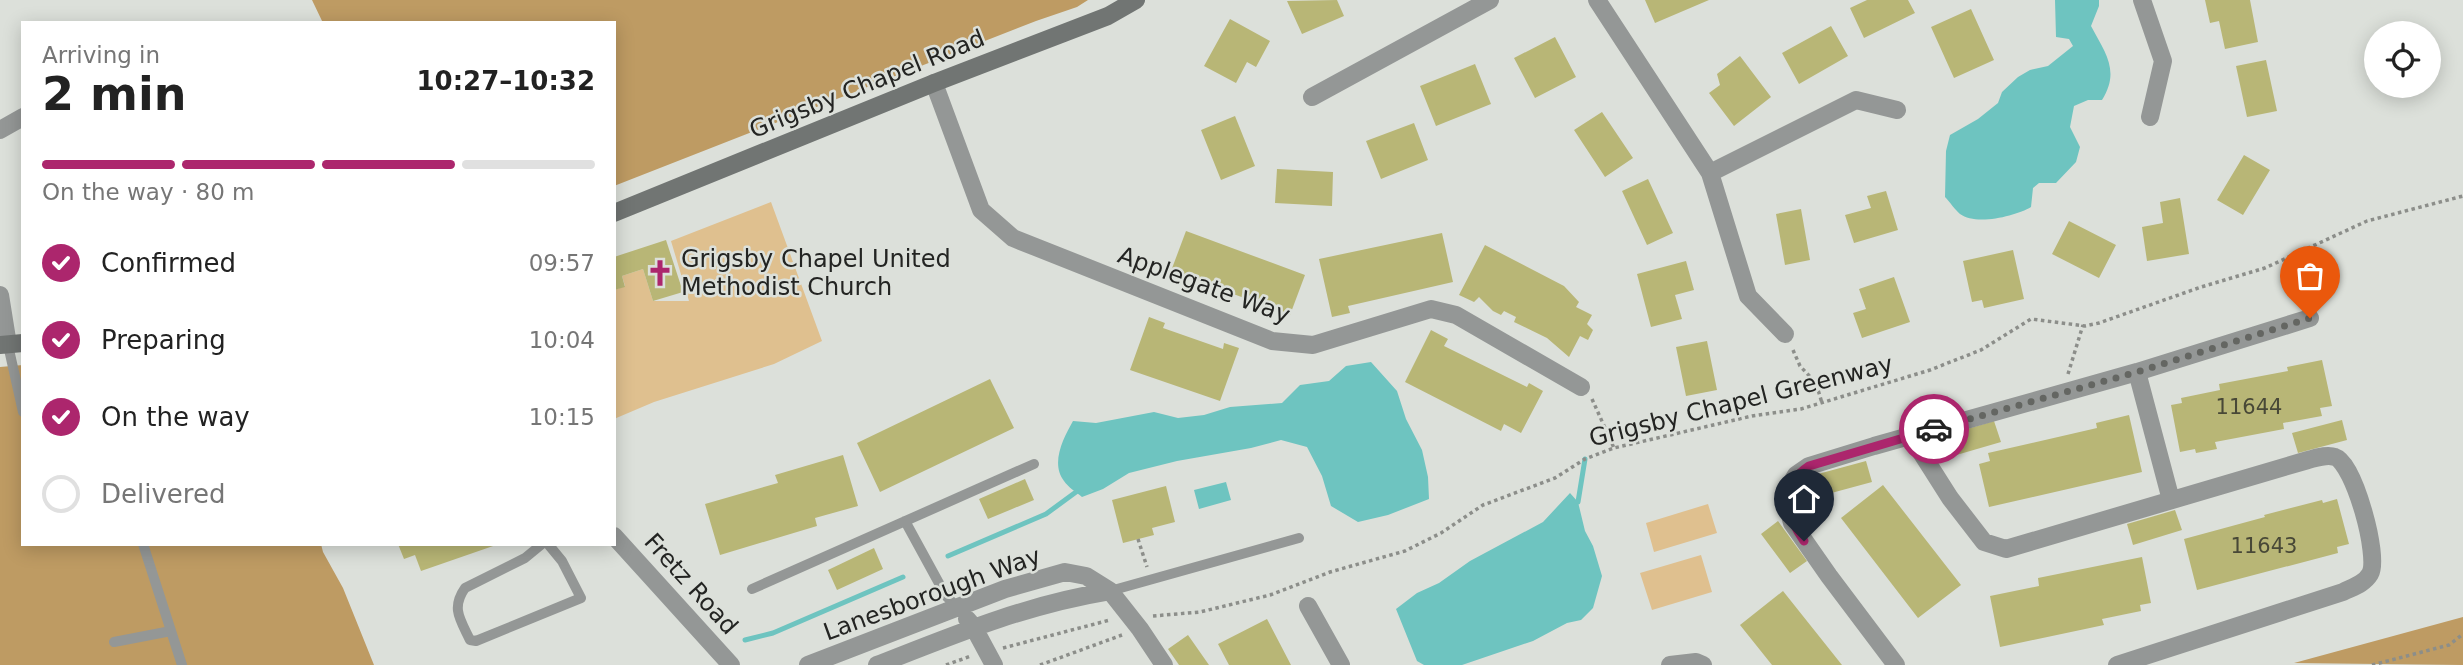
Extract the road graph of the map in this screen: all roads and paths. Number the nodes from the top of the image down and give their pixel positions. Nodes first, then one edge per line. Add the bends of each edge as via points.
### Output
1 (1136, 0) edge
2 (1490, 0) edge
3 (1597, 0) edge
4 (2142, 0) edge
5 (934, 83) junction
6 (1312, 97) dead end
7 (1897, 110) dead end
8 (2150, 117) dead end
9 (21, 118) edge
10 (0, 130) edge
11 (1710, 173) junction
12 (2463, 196) edge
13 (616, 212) edge
14 (0, 295) edge
15 (2310, 318) dead end
16 (2083, 325) junction
17 (1785, 334) joint
18 (10, 344) edge
19 (2137, 372) junction
20 (1581, 387) joint
21 (2062, 393) junction
22 (21, 402) edge
23 (1822, 403) junction
24 (1910, 435) junction
25 (1614, 448) junction
26 (1034, 464) dead end
27 (2171, 500) junction
28 (905, 521) junction
29 (616, 538) edge
30 (1299, 538) dead end
31 (1139, 539) dead end
32 (144, 546) edge
33 (540, 546) edge
34 (550, 546) edge
35 (1151, 581) junction
36 (752, 589) dead end
37 (1110, 591) junction
38 (1308, 606) dead end
39 (958, 608) junction
40 (1135, 623) junction
41 (973, 626) junction
42 (171, 631) junction
43 (2463, 634) edge
44 (114, 642) dead end
45 (854, 648) junction
46 (990, 659) edge
47 (181, 665) edge
48 (731, 665) edge
49 (808, 665) edge
50 (861, 665) edge
51 (877, 665) edge
52 (946, 665) edge
53 (1040, 665) edge
54 (1164, 665) edge
55 (1340, 665) edge
56 (1670, 665) edge
57 (1703, 665) edge
58 (1896, 665) edge
59 (2117, 665) edge
60 (2372, 665) edge

1 - 5 street, Grigsby Chapel Road via 1108,16
2 - 6 street
3 - 11 street
4 - 8 street via 2163,61
5 - 13 street, Grigsby Chapel Road
5 - 20 street, Applegate Way via 981,210 1013,238 1272,341 1313,345 1431,309 1456,315
7 - 11 street via 1856,100
9 - 10 street
11 - 17 street via 1748,296
12 - 16 path, Grigsby Chapel Greenway via 2367,221 2265,268
14 - 18 street
15 - 19 street
16 - 21 path
16 - 23 path, Grigsby Chapel Greenway via 2031,318 1981,350
17 - 23 path via 1800,366 1816,383
18 - 22 lane
19 - 21 street
19 - 27 street
20 - 25 path via 1592,398
21 - 24 street
23 - 25 path, Grigsby Chapel Greenway
24 - 27 street via 1984,542 2006,549
24 - 58 street via 1809,466 1790,485 1787,503 1792,523
25 - 40 path, Grigsby Chapel Greenway via 1555,478 1483,505 1405,551 1259,598
26 - 28 lane
27 - 59 street via 2308,460 2335,457 2352,477 2371,541 2371,572 2362,583 2343,592
28 - 36 lane
28 - 39 lane via 946,596
29 - 48 street, Fretz Road
30 - 35 lane
31 - 35 path
32 - 42 lane
33 - 34 lane via 465,588 456,606 470,640 581,598
35 - 37 lane
37 - 39 street, Lanesborough Way via 1086,576 1065,572
37 - 40 street, Lanesborough Way
37 - 41 street, Lanesborough Way
38 - 55 street
39 - 41 street
39 - 45 street, Lanesborough Way
40 - 46 path, Grigsby Chapel Greenway
40 - 53 path
40 - 54 street, Lanesborough Way
41 - 46 street
41 - 51 street, Lanesborough Way
42 - 44 lane
42 - 47 lane
43 - 60 path via 2449,645
45 - 49 street, Lanesborough Way
45 - 50 street
46 - 52 path, Grigsby Chapel Greenway
56 - 57 street

